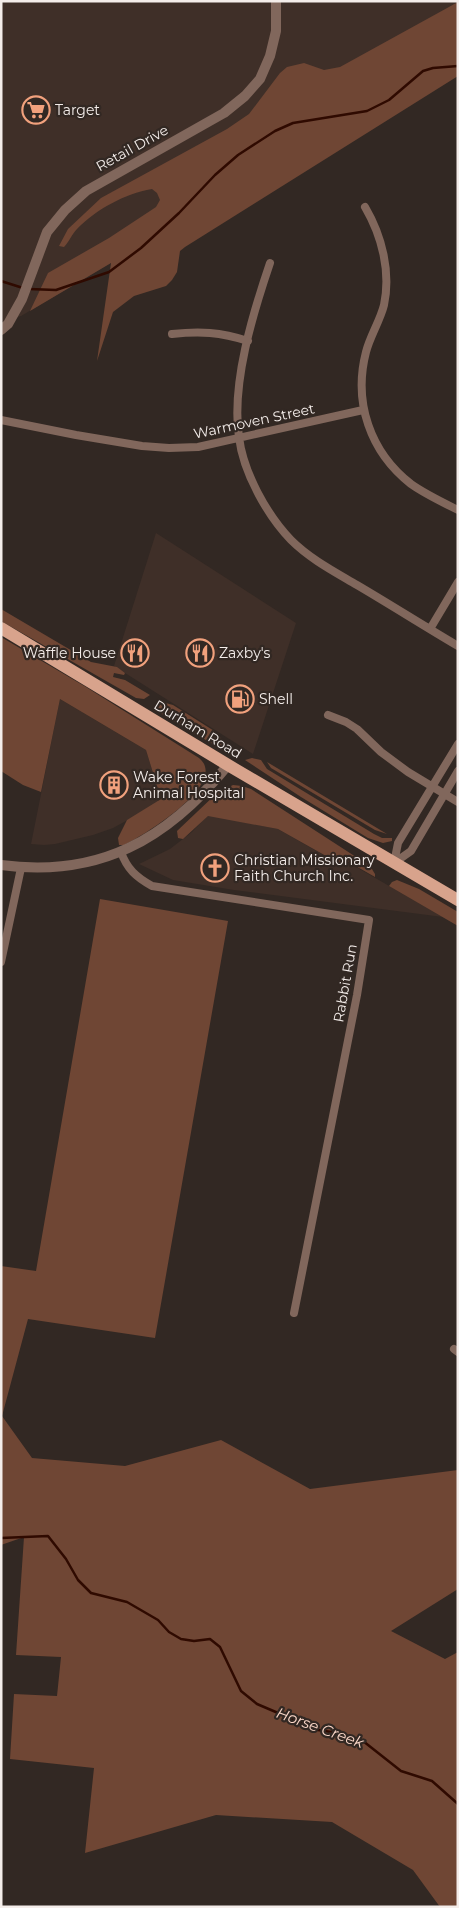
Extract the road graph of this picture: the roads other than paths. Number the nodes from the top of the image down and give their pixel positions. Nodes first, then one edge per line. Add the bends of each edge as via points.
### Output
1 (276, 1) edge
2 (365, 207) dead end
3 (270, 263) dead end
4 (1, 330) edge
5 (172, 334) dead end
6 (248, 341) junction
7 (363, 410) junction
8 (1, 420) edge
9 (239, 438) junction
10 (458, 510) edge
11 (458, 582) edge
12 (1, 628) edge
13 (430, 629) junction
14 (458, 646) edge
15 (328, 715) dead end
16 (458, 744) edge
17 (228, 765) junction
18 (458, 771) edge
19 (432, 787) junction
20 (444, 794) junction
21 (458, 802) edge
22 (121, 852) junction
23 (394, 863) junction
24 (1, 865) edge
25 (21, 868) junction
26 (458, 900) edge
27 (1, 962) edge
28 (294, 1313) dead end

1 - 4 street, Retail Drive via 276,32 260,79 224,114 86,190 65,210 47,232 22,299
2 - 7 street via 382,243 386,288 384,306 366,351 361,381
3 - 6 street
5 - 6 street via 196,331 227,334
6 - 9 street via 239,385
7 - 9 street, Warmoven Street
7 - 10 street via 376,443 398,472 420,490
8 - 9 street, Warmoven Street via 142,446 198,447
9 - 13 street via 249,472 268,512 292,541 320,562
11 - 13 street
12 - 17 main road, Durham Road
13 - 14 street
15 - 19 street via 357,729 381,752
16 - 19 street
17 - 22 street via 183,813
17 - 23 main road, Durham Road
18 - 20 street
19 - 20 street
19 - 23 street via 398,843
20 - 21 street
20 - 23 street via 411,851
22 - 25 street via 80,865
22 - 28 street, Rabbit Run via 131,872 152,886 369,920
23 - 26 main road, Durham Road
24 - 25 street
25 - 27 street

